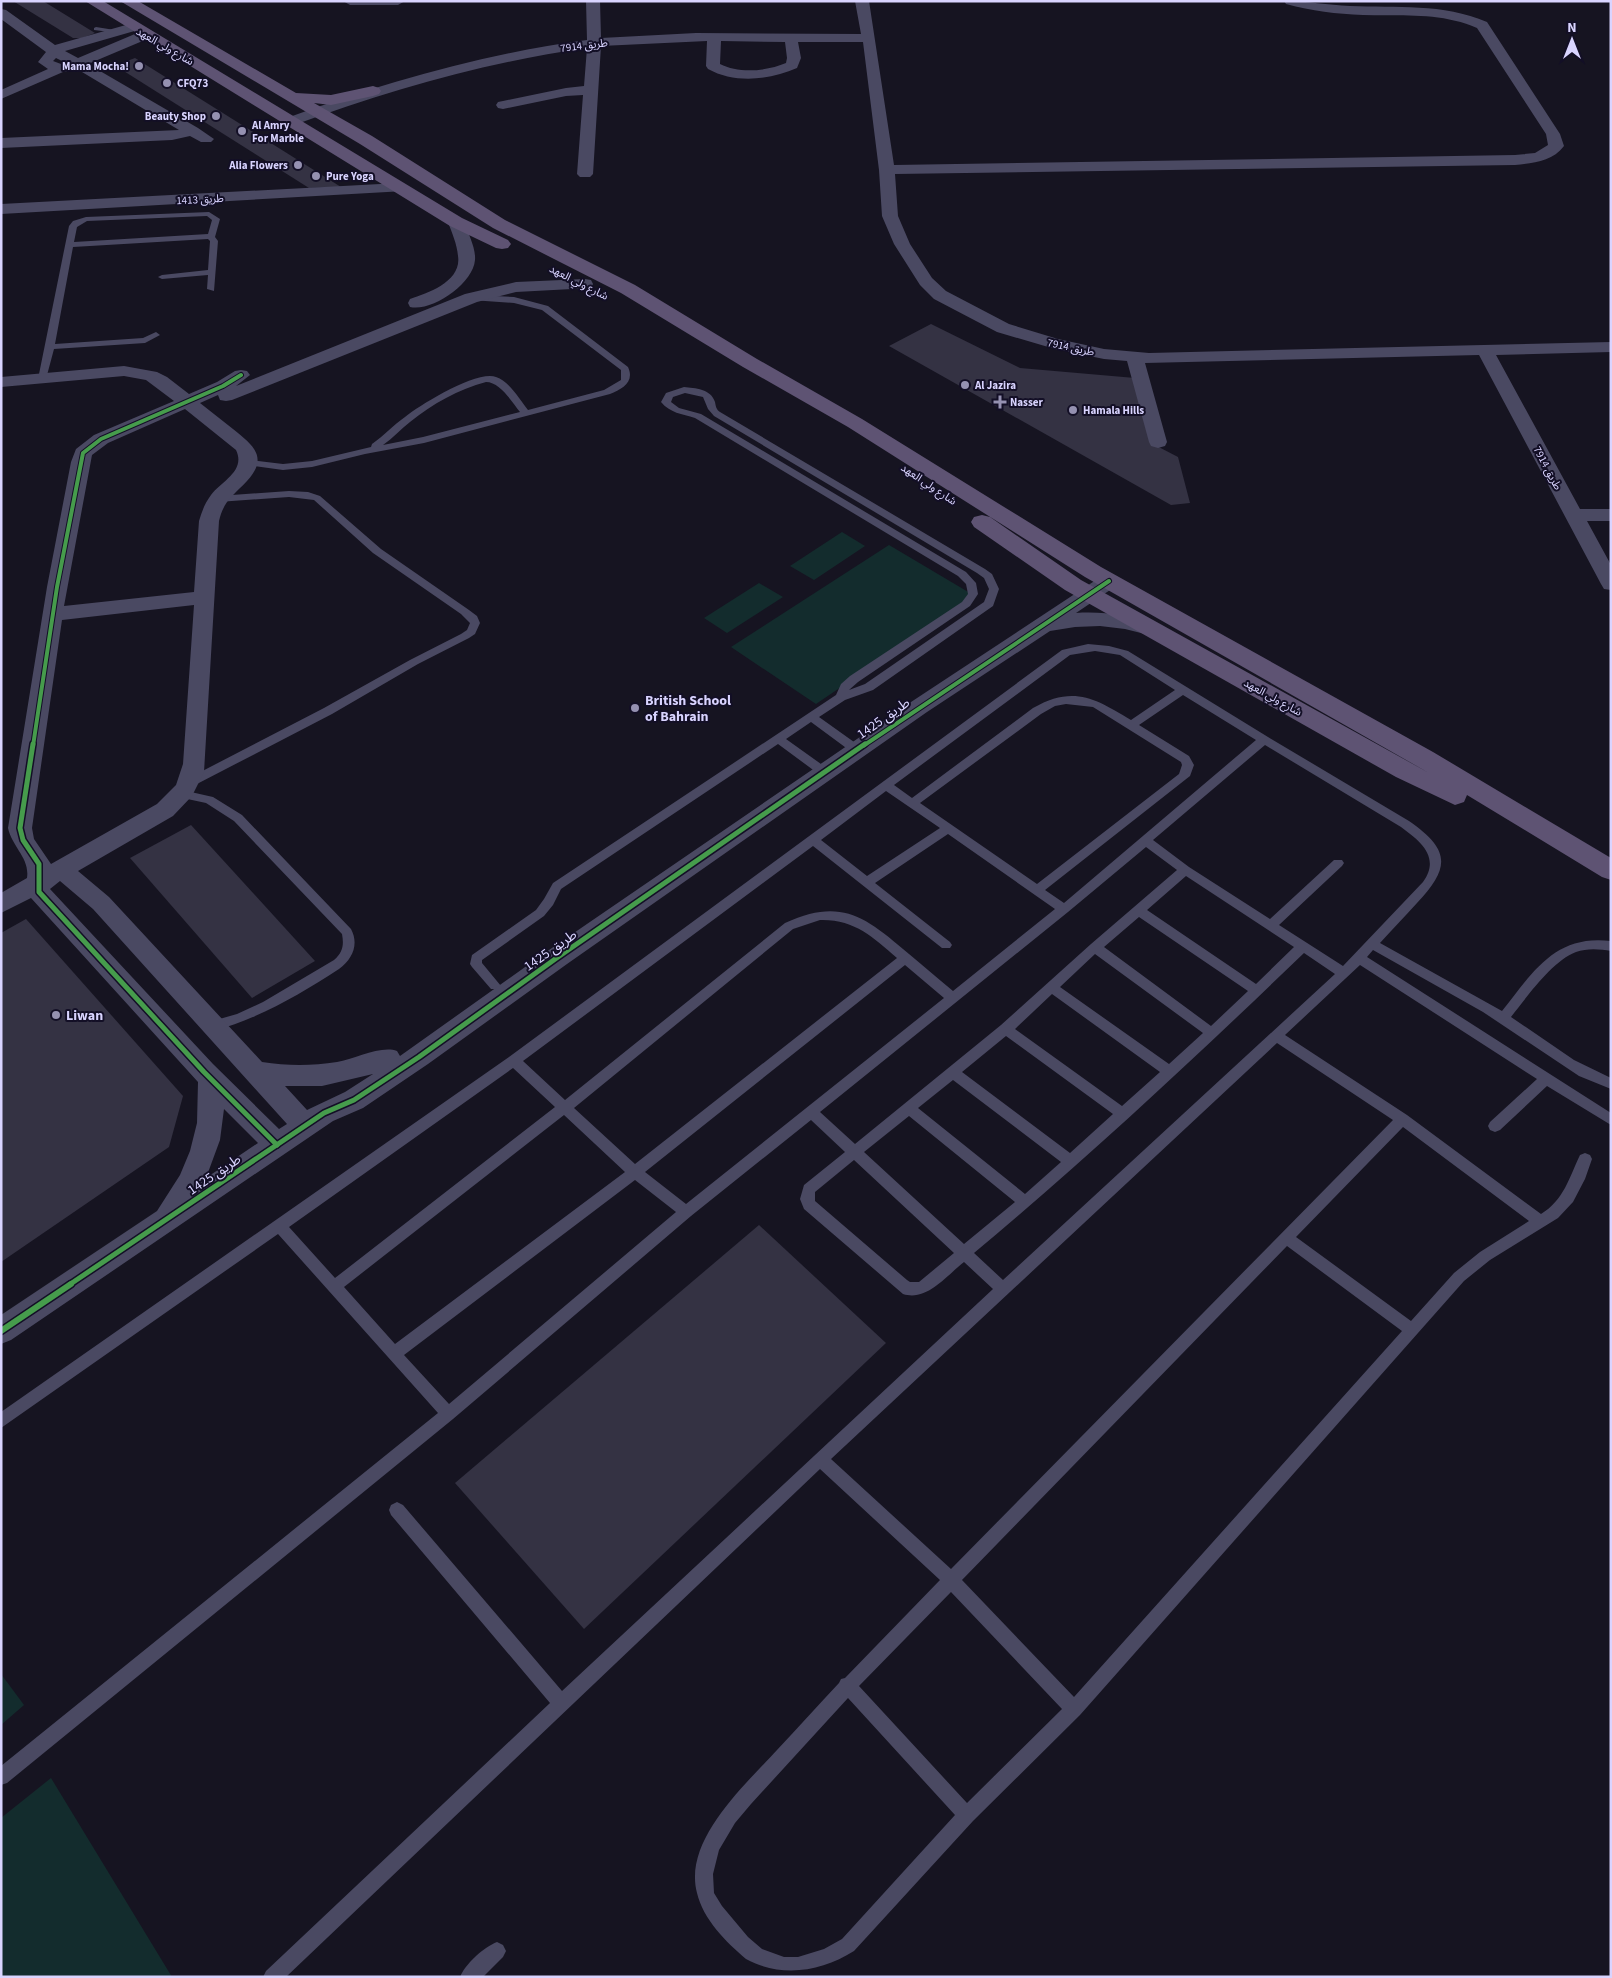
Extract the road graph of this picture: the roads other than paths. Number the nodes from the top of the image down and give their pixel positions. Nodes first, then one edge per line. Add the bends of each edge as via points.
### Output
1 (92, 1) edge
2 (127, 1) edge
3 (350, 1) edge
4 (398, 1) edge
5 (593, 1) edge
6 (862, 1) edge
7 (1291, 1) edge
8 (1, 12) edge
9 (96, 29) dead end
10 (133, 31) junction
11 (868, 34) junction
12 (714, 37) junction
13 (748, 37) junction
14 (791, 39) junction
15 (594, 43) junction
16 (49, 57) junction
17 (77, 64) junction
18 (243, 68) junction
19 (59, 69) junction
20 (1, 82) edge
21 (590, 90) junction
22 (1, 95) edge
23 (291, 96) junction
24 (371, 97) junction
25 (503, 105) dead end
26 (322, 115) junction
27 (168, 118) junction
28 (295, 126) junction
29 (1, 134) edge
30 (366, 140) junction
31 (1, 144) edge
32 (887, 170) junction
33 (585, 174) dead end
34 (399, 188) junction
35 (1, 209) edge
36 (456, 222) junction
37 (211, 237) junction
38 (70, 245) junction
39 (212, 272) junction
40 (162, 276) dead end
41 (585, 284) junction
42 (211, 289) dead end
43 (471, 298) junction
44 (437, 303) junction
45 (156, 334) dead end
46 (709, 345) junction
47 (50, 347) junction
48 (1611, 347) edge
49 (1485, 351) junction
50 (1135, 357) junction
51 (42, 378) junction
52 (1, 382) edge
53 (187, 402) junction
54 (710, 407) junction
55 (525, 412) junction
56 (691, 414) junction
57 (403, 423) junction
58 (424, 440) junction
59 (1158, 442) dead end
60 (365, 451) junction
61 (249, 463) junction
62 (218, 498) junction
63 (1611, 515) edge
64 (1577, 522) junction
65 (1611, 530) edge
66 (1091, 583) junction
67 (1611, 584) edge
68 (204, 598) junction
69 (53, 614) junction
70 (1149, 628) junction
71 (1039, 629) junction
72 (1183, 690) junction
73 (841, 697) junction
74 (812, 717) junction
75 (1131, 725) junction
76 (779, 739) junction
77 (1264, 740) junction
78 (851, 746) junction
79 (818, 768) junction
80 (887, 786) junction
81 (186, 788) junction
82 (913, 803) junction
83 (949, 828) junction
84 (1558, 838) junction
85 (812, 839) junction
86 (1145, 840) junction
87 (96, 850) junction
88 (1338, 862) dead end
89 (63, 869) junction
90 (1185, 870) junction
91 (1611, 870) edge
92 (867, 882) junction
93 (37, 885) junction
94 (1038, 890) junction
95 (101, 903) junction
96 (1, 904) edge
97 (1064, 909) junction
98 (1138, 910) junction
99 (1270, 926) junction
100 (1372, 944) junction
101 (946, 945) dead end
102 (1303, 946) junction
103 (1611, 946) edge
104 (1095, 948) junction
105 (906, 958) junction
106 (1360, 958) junction
107 (1344, 973) junction
108 (495, 986) junction
109 (1051, 987) junction
110 (1257, 991) junction
111 (954, 998) junction
112 (1503, 1018) junction
113 (213, 1026) junction
114 (1006, 1029) junction
115 (1212, 1033) junction
116 (1276, 1036) junction
117 (235, 1051) junction
118 (388, 1058) junction
119 (514, 1061) junction
120 (253, 1071) junction
121 (1168, 1071) junction
122 (953, 1072) junction
123 (208, 1075) junction
124 (1547, 1078) junction
125 (1611, 1084) edge
126 (564, 1108) junction
127 (909, 1108) junction
128 (810, 1111) junction
129 (1122, 1113) junction
130 (314, 1120) junction
131 (1402, 1120) junction
132 (1611, 1120) edge
133 (1495, 1126) dead end
134 (277, 1145) junction
135 (855, 1153) junction
136 (1585, 1159) dead end
137 (1070, 1161) junction
138 (635, 1172) junction
139 (1025, 1202) junction
140 (686, 1212) junction
141 (162, 1222) junction
142 (1541, 1222) junction
143 (278, 1225) junction
144 (1286, 1238) junction
145 (964, 1254) junction
146 (335, 1286) junction
147 (1003, 1289) junction
148 (1411, 1329) junction
149 (1, 1331) edge
150 (394, 1354) junction
151 (448, 1414) junction
152 (1, 1421) edge
153 (820, 1459) junction
154 (396, 1510) dead end
155 (951, 1580) junction
156 (846, 1685) junction
157 (562, 1704) junction
158 (1074, 1709) junction
159 (1, 1776) edge
160 (967, 1815) junction
161 (497, 1951) dead end
162 (272, 1977) edge
163 (469, 1977) edge

1 - 10 main road, شارع ولي العهد
2 - 18 main road, شارع ولي العهد
3 - 4 street
5 - 15 street
6 - 11 street, طريق 7914
7 - 32 street via 1315,7 1432,6 1454,9 1471,16 1487,33 1553,134 1556,146 1538,158 1515,160
8 - 16 street
9 - 10 lane
10 - 16 street via 72,43
10 - 17 street
10 - 18 main road via 155,29 202,54
10 - 28 main road, شارع ولي العهد
11 - 13 street, طريق 7914
11 - 14 street, طريق 7914
11 - 32 street, طريق 7914
12 - 13 street, طريق 7914
12 - 14 street via 713,66 720,71 736,73 771,73 792,65
12 - 15 street, طريق 7914
13 - 14 street, طريق 7914
15 - 21 street
15 - 24 street, طريق 7914 via 494,59
16 - 17 street
16 - 19 street
16 - 20 street
17 - 19 street
17 - 27 street
18 - 23 main road, شارع ولي العهد
19 - 22 street
21 - 25 street
21 - 33 street
23 - 24 main road via 331,100
23 - 26 main road, شارع ولي العهد
24 - 26 street, طريق 7914
24 - 30 main road via 354,120
26 - 28 street, طريق 7914
26 - 30 main road, شارع ولي العهد
27 - 29 street via 116,127
27 - 31 street via 200,135
28 - 34 main road, شارع ولي العهد
30 - 46 main road, شارع ولي العهد via 499,224 628,289
32 - 50 street, طريق 7914 via 893,223 902,244 926,281 940,295 1003,328 1055,344
34 - 35 street, طريق 1413
34 - 36 main road, شارع ولي العهد
36 - 41 main road, شارع ولي العهد
36 - 44 street via 467,258 463,272
37 - 38 lane
37 - 38 lane via 216,219 209,214 86,219 74,224
37 - 39 lane via 214,241
38 - 47 lane
39 - 40 lane
39 - 42 lane
41 - 43 street via 516,287
41 - 46 main road, شارع ولي العهد
43 - 44 street
43 - 55 lane via 514,300 545,308 620,364 628,374 627,380 615,389
44 - 53 street via 241,375
44 - 53 street via 218,401
45 - 47 lane via 146,340
46 - 66 main road, شارع ولي العهد via 843,426 948,497
47 - 51 lane
48 - 49 street, طريق 7914
49 - 50 street, طريق 7914
49 - 64 street, طريق 7914
50 - 59 street
51 - 52 street
51 - 53 street via 131,372 151,376
53 - 61 street via 244,447 249,454
53 - 69 street via 101,438 83,454
54 - 56 lane
54 - 56 lane via 707,396 697,391 678,391 667,398 672,408
54 - 73 lane via 725,419 981,571 993,583 993,596 982,610 869,687
55 - 57 lane via 498,382 482,379 425,407
55 - 58 lane
56 - 73 lane via 962,574 971,583 973,594 966,604 854,679 845,687
57 - 58 lane via 410,433
57 - 60 lane via 384,441
58 - 60 lane
60 - 61 lane via 298,466
61 - 62 street
62 - 68 street via 209,521
62 - 81 lane via 289,494 317,498 378,551 465,612 475,623 465,636
63 - 64 street
64 - 65 street
64 - 67 street, طريق 7914
66 - 70 main road, شارع ولي العهد
66 - 71 street, طريق 1425
66 - 78 street, طريق 1425
66 - 84 main road, شارع ولي العهد via 1424,758
68 - 69 street
68 - 81 street via 194,764
69 - 93 street via 20,828 22,840 38,861
70 - 71 street via 1128,622 1082,619
70 - 84 main road, شارع ولي العهد via 1438,787 1504,818
71 - 78 street, طريق 1425 via 919,707
72 - 75 lane
72 - 77 lane
72 - 80 lane via 1110,649 1079,648 1066,652
73 - 74 lane
74 - 76 lane
74 - 78 lane
75 - 82 lane via 1097,704 1080,699 1048,703
75 - 94 lane via 1179,754 1188,765 1187,771
76 - 79 lane
76 - 108 lane via 557,886 540,913 476,958 476,964
77 - 86 lane
77 - 100 lane via 1405,824 1424,837 1434,854 1436,871 1427,885
78 - 79 street, طريق 1425
79 - 108 street, طريق 1425
79 - 130 street, طريق 1425 via 419,1057 354,1100
80 - 82 lane
80 - 85 lane
81 - 87 street via 165,810
81 - 113 lane via 238,818 347,932 349,938 348,952 337,964 252,1015
82 - 83 lane
83 - 92 lane
83 - 94 lane
84 - 91 main road, شارع ولي العهد
85 - 92 lane
85 - 119 lane
86 - 90 lane
86 - 97 lane
87 - 89 street
87 - 95 street via 94,877
88 - 99 lane
89 - 93 street
89 - 95 street
90 - 98 lane
90 - 99 lane
92 - 101 lane
93 - 96 street
93 - 123 street via 39,892
94 - 97 lane
95 - 113 street
97 - 111 lane
98 - 104 lane
98 - 110 lane
99 - 102 lane
100 - 106 lane
100 - 112 lane
102 - 107 lane
102 - 110 lane
103 - 112 lane via 1586,945 1569,949 1557,957
104 - 109 lane
104 - 115 lane
105 - 111 lane
105 - 126 lane via 856,920 830,915 804,919 789,926
105 - 138 lane
106 - 107 lane
106 - 124 lane
107 - 116 lane
108 - 118 street, طريق 1425
109 - 114 lane
109 - 121 lane
110 - 115 lane
111 - 128 lane
112 - 125 lane via 1584,1072
113 - 117 street
114 - 122 lane
114 - 129 lane
115 - 121 lane
116 - 131 lane
116 - 147 lane
117 - 120 street
117 - 123 street
118 - 120 street via 334,1075 306,1078
118 - 130 street, طريق 1425 via 344,1090
119 - 126 lane
119 - 143 lane
120 - 130 street
121 - 129 lane
122 - 127 lane
122 - 137 lane
123 - 134 street
123 - 141 street via 209,1130 203,1153 180,1200
124 - 132 lane
124 - 133 lane
126 - 138 lane
126 - 146 lane
127 - 135 lane
127 - 139 lane
128 - 135 lane
128 - 140 lane
129 - 137 lane
130 - 134 street, طريق 1425
131 - 142 lane
131 - 144 lane
134 - 141 street, طريق 1425
135 - 145 lane
135 - 145 lane via 809,1189 806,1193 809,1205 908,1289 928,1285
136 - 142 lane via 1568,1198
137 - 139 lane
138 - 140 lane
138 - 150 lane
139 - 145 lane
140 - 151 lane
141 - 149 street, طريق 1425
142 - 148 lane via 1465,1272
143 - 146 lane
143 - 152 lane
144 - 148 lane
144 - 155 lane
145 - 147 lane
146 - 150 lane
147 - 153 lane
148 - 158 lane
150 - 151 lane
151 - 159 lane
153 - 155 lane
153 - 157 lane
154 - 157 lane
155 - 156 lane
155 - 158 lane
156 - 160 lane
156 - 160 lane via 722,1827 707,1855 704,1880 709,1904 745,1950 764,1963 786,1969 808,1968 830,1960 848,1945
157 - 162 lane
158 - 160 lane
161 - 163 lane

